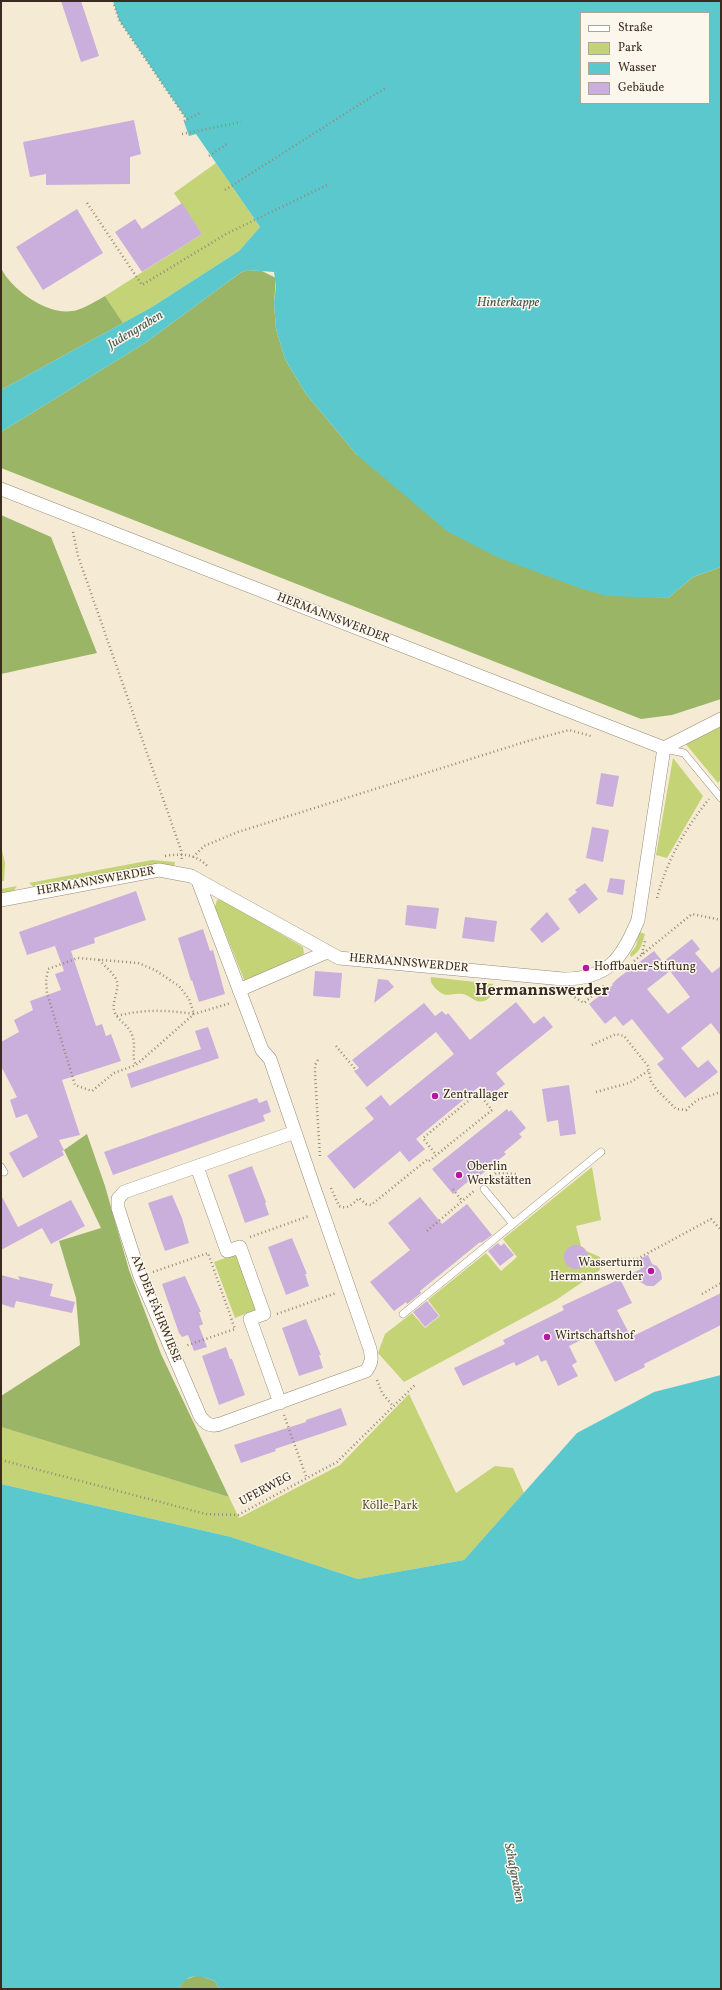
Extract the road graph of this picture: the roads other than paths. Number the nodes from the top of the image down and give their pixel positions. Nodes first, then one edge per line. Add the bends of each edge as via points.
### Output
1 (1, 489) edge
2 (721, 719) edge
3 (664, 748) junction
4 (721, 798) edge
5 (198, 881) junction
6 (1, 900) edge
7 (327, 952) junction
8 (241, 995) junction
9 (295, 1132) junction
10 (601, 1152) dead end
11 (197, 1167) junction
12 (480, 1189) road end
13 (513, 1224) junction
14 (402, 1314) dead end
15 (280, 1403) junction

1 - 3 street, HERMANNSWERDER
2 - 3 street
3 - 4 lane via 684,753
3 - 7 street, HERMANNSWERDER via 638,920 628,946 607,968 593,975 563,979 339,958
5 - 6 street, HERMANNSWERDER via 191,876 159,870
5 - 7 street, HERMANNSWERDER
5 - 8 street
7 - 8 street
8 - 9 street via 262,1050 270,1059
9 - 11 street, AN DER FÄHRWIESE
9 - 15 street, AN DER FÄHRWIESE via 372,1361 366,1370
10 - 13 lane
11 - 15 street via 227,1251 240,1247 264,1314 250,1319
11 - 15 street, AN DER FÄHRWIESE via 124,1192 118,1199 118,1208 140,1276 171,1351 206,1424 214,1426
12 - 13 lane
13 - 14 lane

